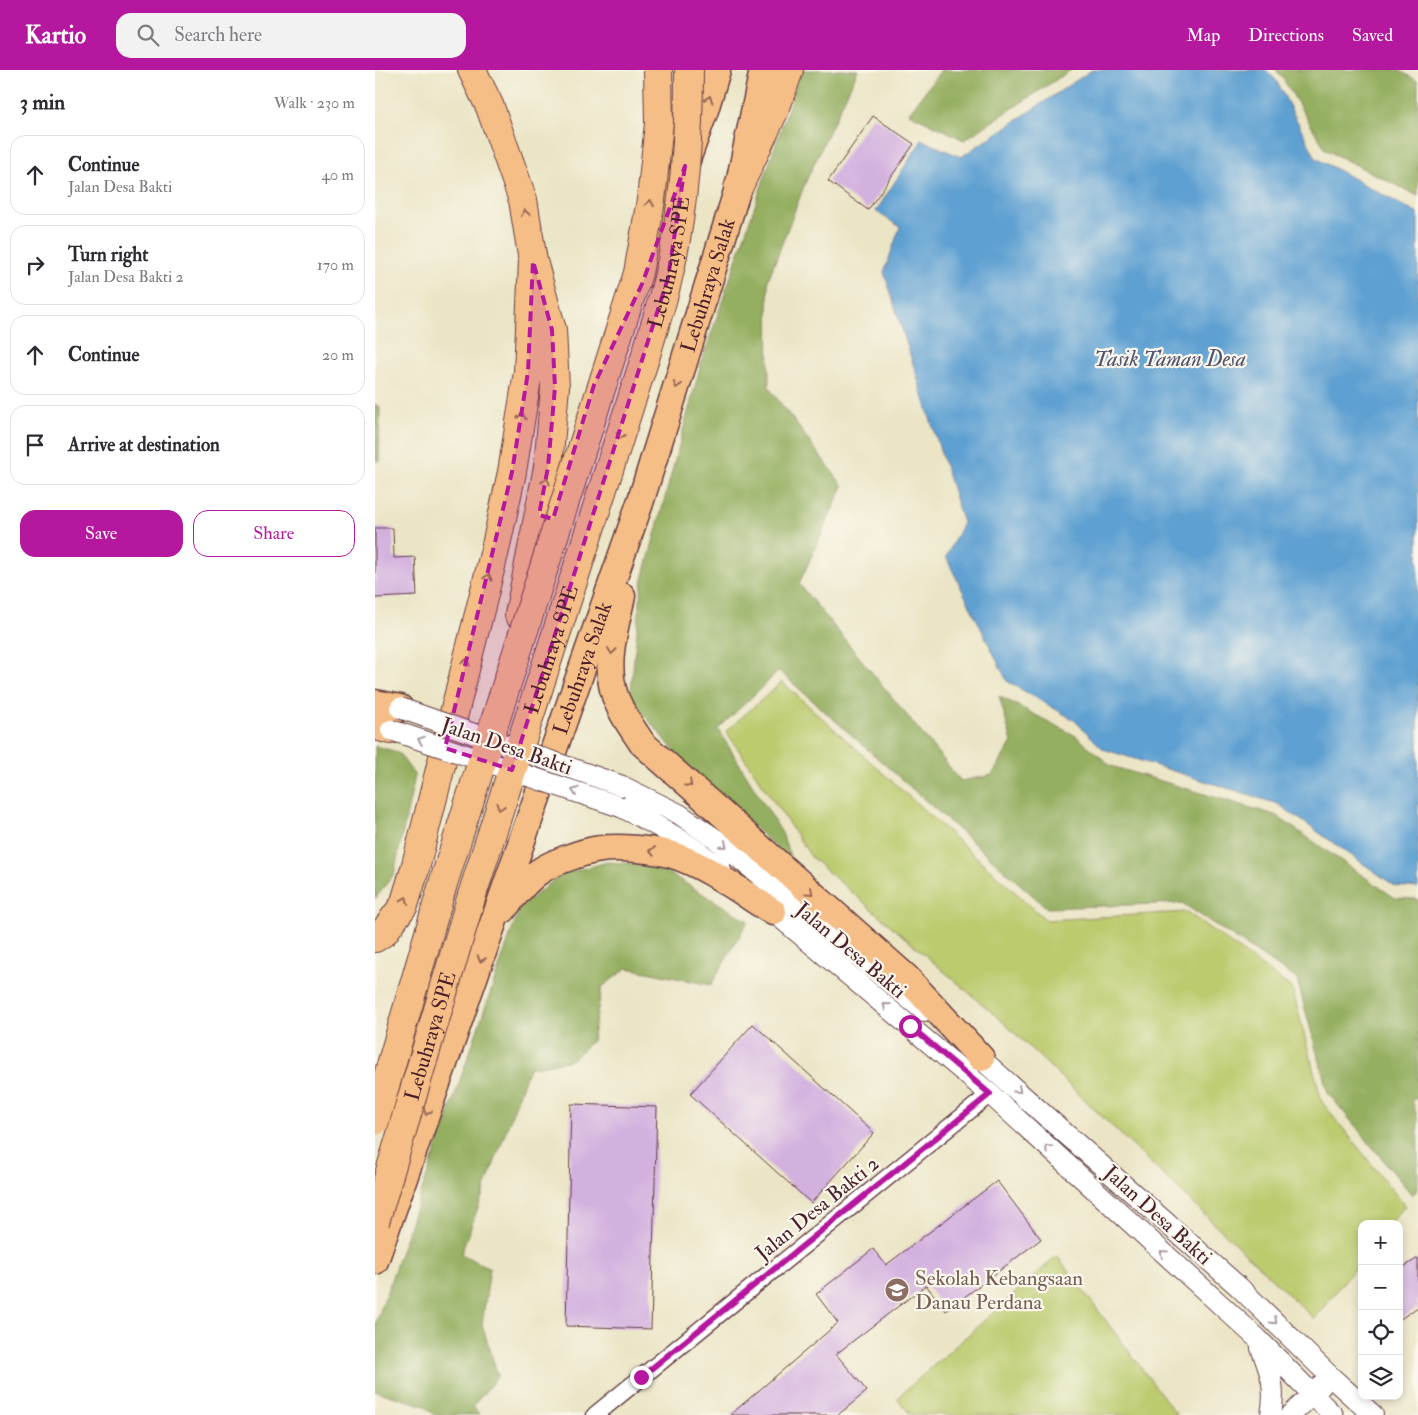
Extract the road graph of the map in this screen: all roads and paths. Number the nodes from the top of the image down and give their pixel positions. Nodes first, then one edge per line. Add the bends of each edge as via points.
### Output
1 (472, 70) edge
2 (658, 70) edge
3 (689, 70) edge
4 (717, 70) edge
5 (763, 70) edge
6 (789, 70) edge
7 (738, 188) junction
8 (533, 261) junction
9 (641, 500) junction
10 (498, 699) junction
11 (385, 717) edge
12 (773, 912) junction
13 (492, 928) junction
14 (375, 938) edge
15 (981, 1058) junction
16 (375, 1090) edge
17 (990, 1094) junction
18 (375, 1121) edge
19 (375, 1222) edge
20 (375, 1261) edge
21 (1258, 1339) junction
22 (1331, 1377) junction
23 (1312, 1394) junction
24 (595, 1415) edge
25 (1271, 1415) edge
26 (1291, 1415) edge
27 (1333, 1415) edge
28 (1373, 1415) edge

8 -> 1 highway via 523,200 491,107
18 -> 2 highway, Lebuhraya SPE, bridge via 443,884 638,273 651,200 659,123
3 -> 19 highway, Lebuhraya SPE, bridge via 689,124 681,203 668,278 472,896
10 -> 4 highway via 595,385 642,284
5 - 7 highway, Lebuhraya Salak
6 - 7 highway via 776,107
7 -> 9 highway, Lebuhraya Salak
10 -> 8 highway via 549,467 555,386 552,330
14 -> 8 highway via 384,932 404,905 495,550 528,372
9 - 13 highway, Lebuhraya Salak
9 -> 15 highway via 610,664 614,695 623,715 642,743 906,977
10 - 16 highway
12 -> 11 street, Jalan Desa Bakti, bridge via 692,846 621,807
11 -> 15 street, Jalan Desa Bakti, bridge via 622,786 679,814 717,840
12 -> 13 highway via 701,868 673,856 650,850 601,849 557,862 537,873 519,890
17 -> 12 street, Jalan Desa Bakti
13 -> 20 highway, Lebuhraya Salak
15 -> 22 street, Jalan Desa Bakti via 1239,1287
21 -> 17 street, Jalan Desa Bakti
17 - 24 street, Jalan Desa Bakti 2
21 - 23 street, Jalan Desa Bakti
21 - 25 street via 1271,1375
22 - 23 street
22 - 28 street, Jalan Desa Bakti
23 - 26 street
23 - 27 street, Jalan Desa Bakti

